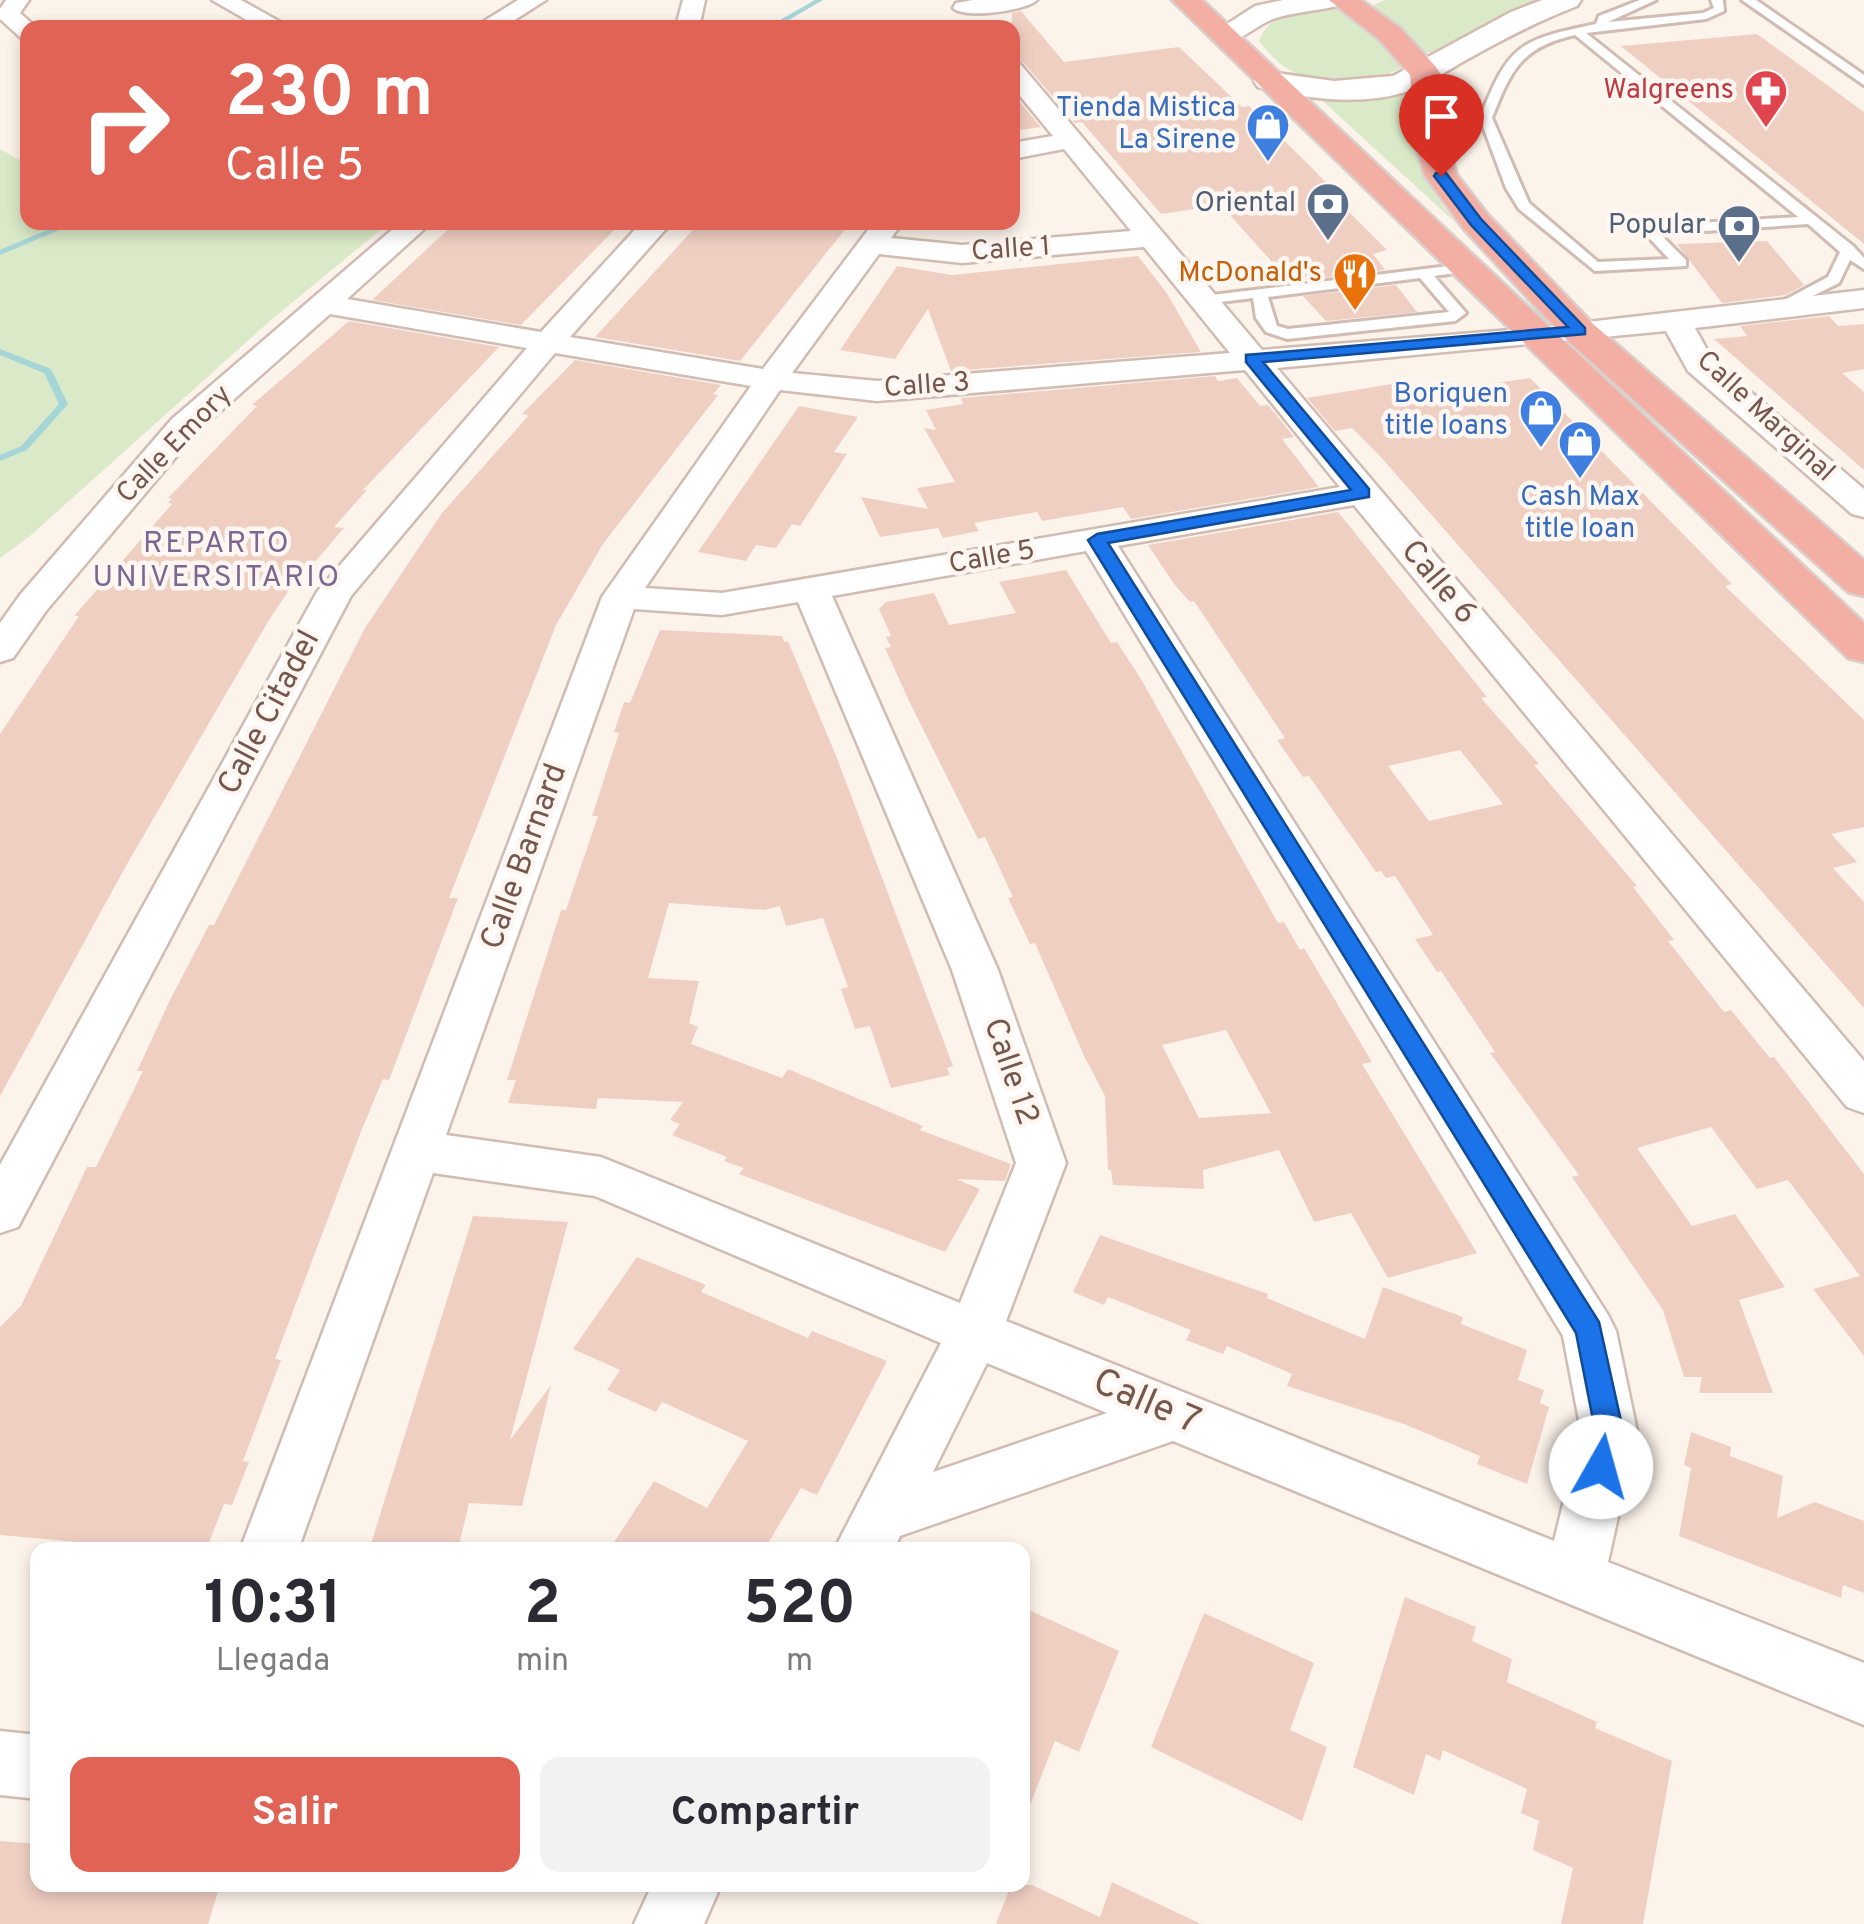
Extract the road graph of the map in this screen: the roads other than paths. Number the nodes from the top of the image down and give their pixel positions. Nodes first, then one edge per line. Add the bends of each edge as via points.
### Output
1 (18, 0) edge
2 (223, 0) edge
3 (535, 0) edge
4 (1026, 0) edge
5 (1186, 0) edge
6 (1327, 0) edge
7 (1344, 0) edge
8 (1567, 0) edge
9 (1650, 0) edge
10 (1717, 0) edge
11 (1748, 0) edge
12 (966, 12) edge
13 (264, 20) edge
14 (499, 20) edge
15 (20, 25) edge
16 (1601, 26) junction
17 (1578, 32) junction
18 (1224, 35) junction
19 (1424, 73) junction
20 (1020, 79) edge
21 (1269, 81) junction
22 (1864, 81) edge
23 (1071, 140) junction
24 (1020, 150) edge
25 (1811, 220) junction
26 (409, 230) edge
27 (651, 230) edge
28 (880, 234) edge
29 (1151, 238) junction
30 (1848, 249) junction
31 (1864, 265) edge
32 (1464, 268) junction
33 (1424, 273) junction
34 (1260, 294) junction
35 (1204, 300) junction
36 (1864, 300) edge
37 (324, 304) junction
38 (1780, 308) junction
39 (1675, 319) junction
40 (1580, 331) junction
41 (1536, 337) junction
42 (548, 342) junction
43 (1252, 358) junction
44 (771, 380) junction
45 (1363, 493) junction
46 (1864, 507) edge
47 (1097, 540) junction
48 (1864, 583) edge
49 (810, 590) junction
50 (620, 597) junction
51 (17, 602) edge
52 (1864, 648) edge
53 (0, 650) edge
54 (1864, 1094) edge
55 (418, 1151) junction
56 (0, 1212) edge
57 (975, 1332) junction
58 (1174, 1416) junction
59 (872, 1533) edge
60 (273, 1542) edge
61 (1575, 1577) junction
62 (1864, 1694) edge
63 (0, 1763) edge
64 (30, 1765) edge
65 (684, 1892) edge
66 (668, 1924) edge

1 - 15 street via 8,14
2 - 13 street
3 - 14 street
4 - 12 street
5 - 18 highway
6 - 18 main road via 1265,12
7 - 19 highway via 1390,34
8 - 19 main road
9 - 16 lane via 1603,18
10 - 16 lane via 1720,8 1706,16
11 - 22 lane
16 - 17 lane
17 - 25 lane
17 - 25 lane via 1540,39 1504,70 1486,118 1524,206 1596,267 1681,263 1649,230
18 - 21 highway
19 - 21 main road via 1366,90
19 - 40 highway via 1441,176
20 - 23 street, Calle 6
21 - 32 highway
23 - 24 street
23 - 29 street, Calle 6
25 - 30 lane
26 - 37 street, Calle Emory
27 - 42 street, Calle Citadel
28 - 29 street, Calle 1 via 962,254
28 - 44 street, Calle Barnard
29 - 35 street, Calle 6
30 - 31 lane
30 - 38 lane via 1834,280
32 - 33 lane
32 - 41 highway
33 - 34 lane
33 - 34 lane via 1455,316 1287,334 1271,330
34 - 35 lane
35 - 43 street, Calle 6
36 - 38 street, Calle 3
37 - 42 street, Calle 3
37 - 51 street, Calle Emory via 184,426
38 - 39 street, Calle 3
39 - 40 street, Calle 3
39 - 46 street, Calle Marginal via 1699,364
40 - 41 street, Calle 3
40 - 48 highway
41 - 43 street, Calle 3
41 - 52 highway
42 - 44 street, Calle 3
42 - 56 street, Calle Citadel via 336,592
43 - 44 street, Calle 3 via 877,391
43 - 45 street, Calle 6
44 - 50 street, Calle Barnard
45 - 47 street, Calle 5
45 - 54 street, Calle 6
47 - 49 street, Calle 5
47 - 61 street via 1589,1330 1609,1430
49 - 50 street, Calle 5 via 722,604
49 - 57 street, Calle 12 via 975,970 1042,1162
50 - 55 street, Calle Barnard
51 - 53 street, Calle Emory
55 - 57 street, Calle 7 via 602,1177
55 - 60 street, Calle Barnard
57 - 58 street, Calle 7
57 - 59 street, Calle 12
58 - 59 street
58 - 61 street, Calle 7
61 - 62 street, Calle 7
63 - 64 street
65 - 66 street

